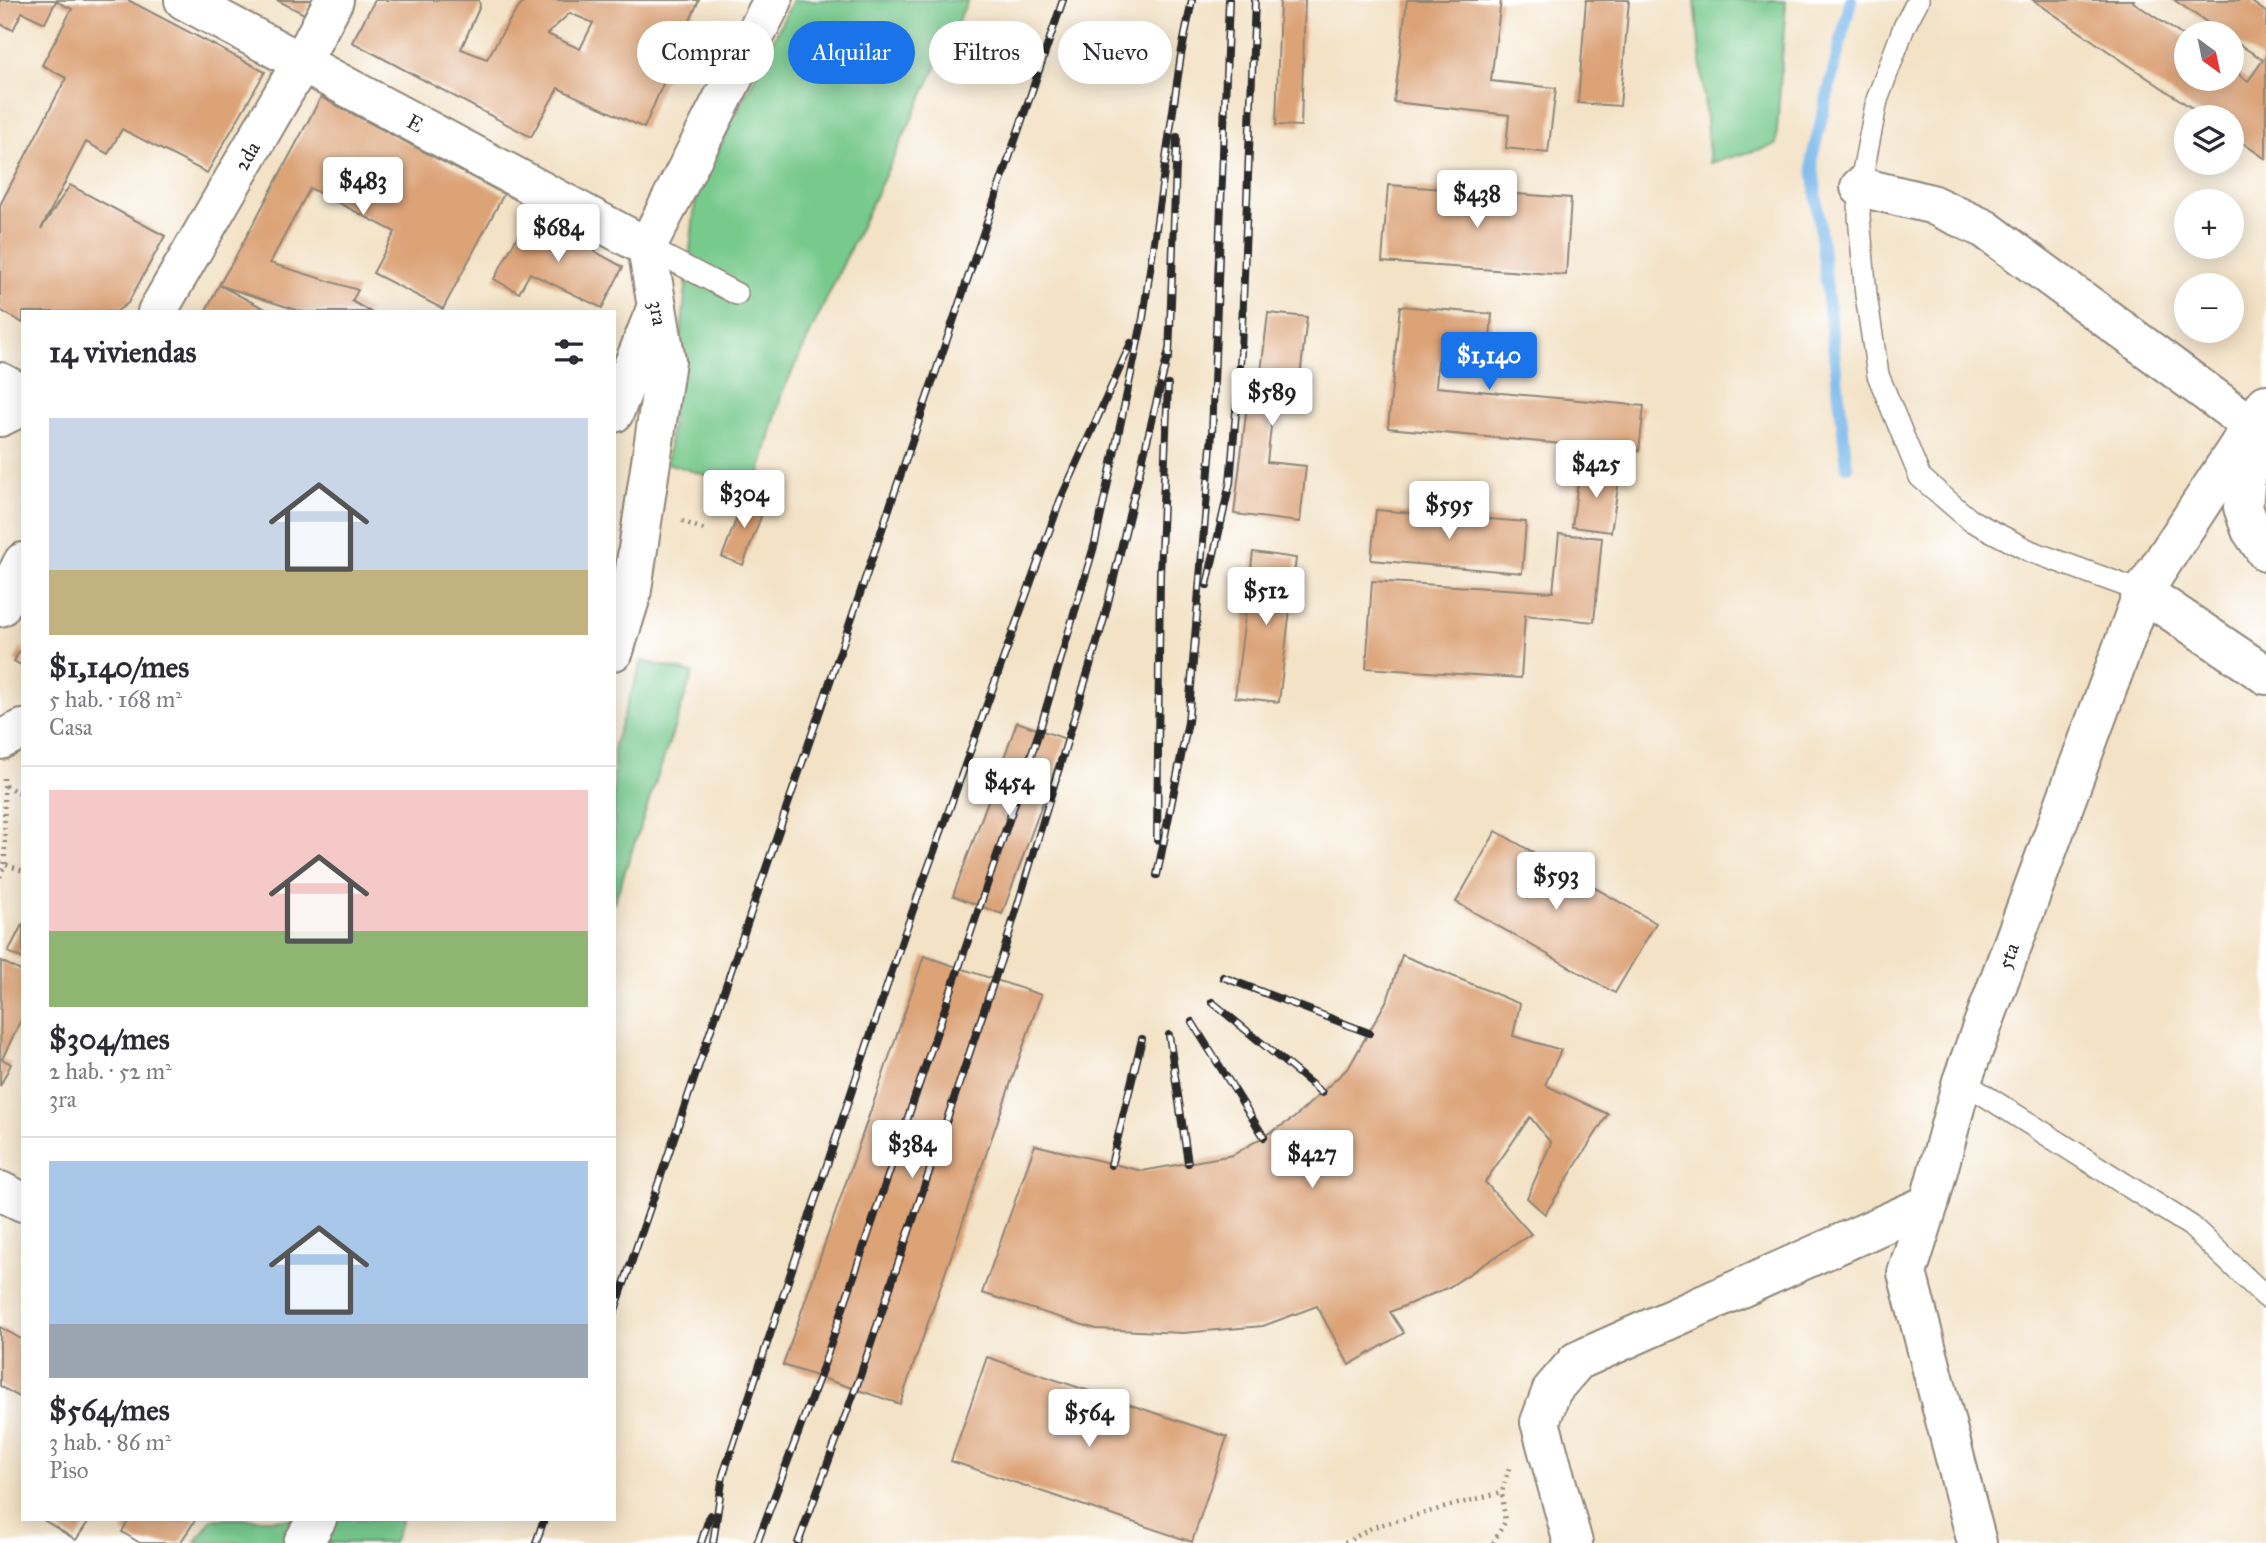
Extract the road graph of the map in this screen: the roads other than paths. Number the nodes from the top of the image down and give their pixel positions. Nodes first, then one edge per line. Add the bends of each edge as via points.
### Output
1 (184, 0) edge
2 (334, 0) edge
3 (773, 0) edge
4 (1918, 0) edge
5 (301, 63) junction
6 (1860, 187) junction
7 (647, 247) junction
8 (737, 294) dead end
9 (657, 306) junction
10 (159, 310) edge
11 (0, 382) edge
12 (21, 393) edge
13 (21, 407) edge
14 (616, 408) edge
15 (2259, 414) edge
16 (0, 417) edge
17 (2266, 552) edge
18 (21, 566) edge
19 (2143, 592) junction
20 (0, 607) edge
21 (616, 645) edge
22 (2266, 675) edge
23 (1962, 1081) junction
24 (0, 1191) edge
25 (21, 1201) edge
26 (1929, 1204) junction
27 (2266, 1297) edge
28 (316, 1521) edge
29 (303, 1543) edge
30 (1573, 1543) edge
31 (1976, 1543) edge

1 - 5 street, E
2 - 5 street, 2da
3 - 7 street
4 - 6 lane via 1903,27 1877,100
5 - 7 street, E
5 - 10 street, 2da
6 - 15 street via 1931,204 1985,229
6 - 19 lane via 1866,295 1878,375 1920,477 1970,520 2030,551
7 - 8 lane
7 - 9 street, 3ra
9 - 14 street
9 - 21 street, 3ra via 666,361 631,596
11 - 12 street
13 - 16 street
15 - 17 street via 2243,506 2251,530
15 - 19 street, 5ta
18 - 20 street
19 - 22 street
19 - 23 street, 5ta
23 - 26 street, 5ta
23 - 27 lane via 2191,1226
24 - 25 street
26 - 30 street via 1577,1361 1552,1390 1540,1422
26 - 31 street, 5ta via 1907,1273
28 - 29 street

